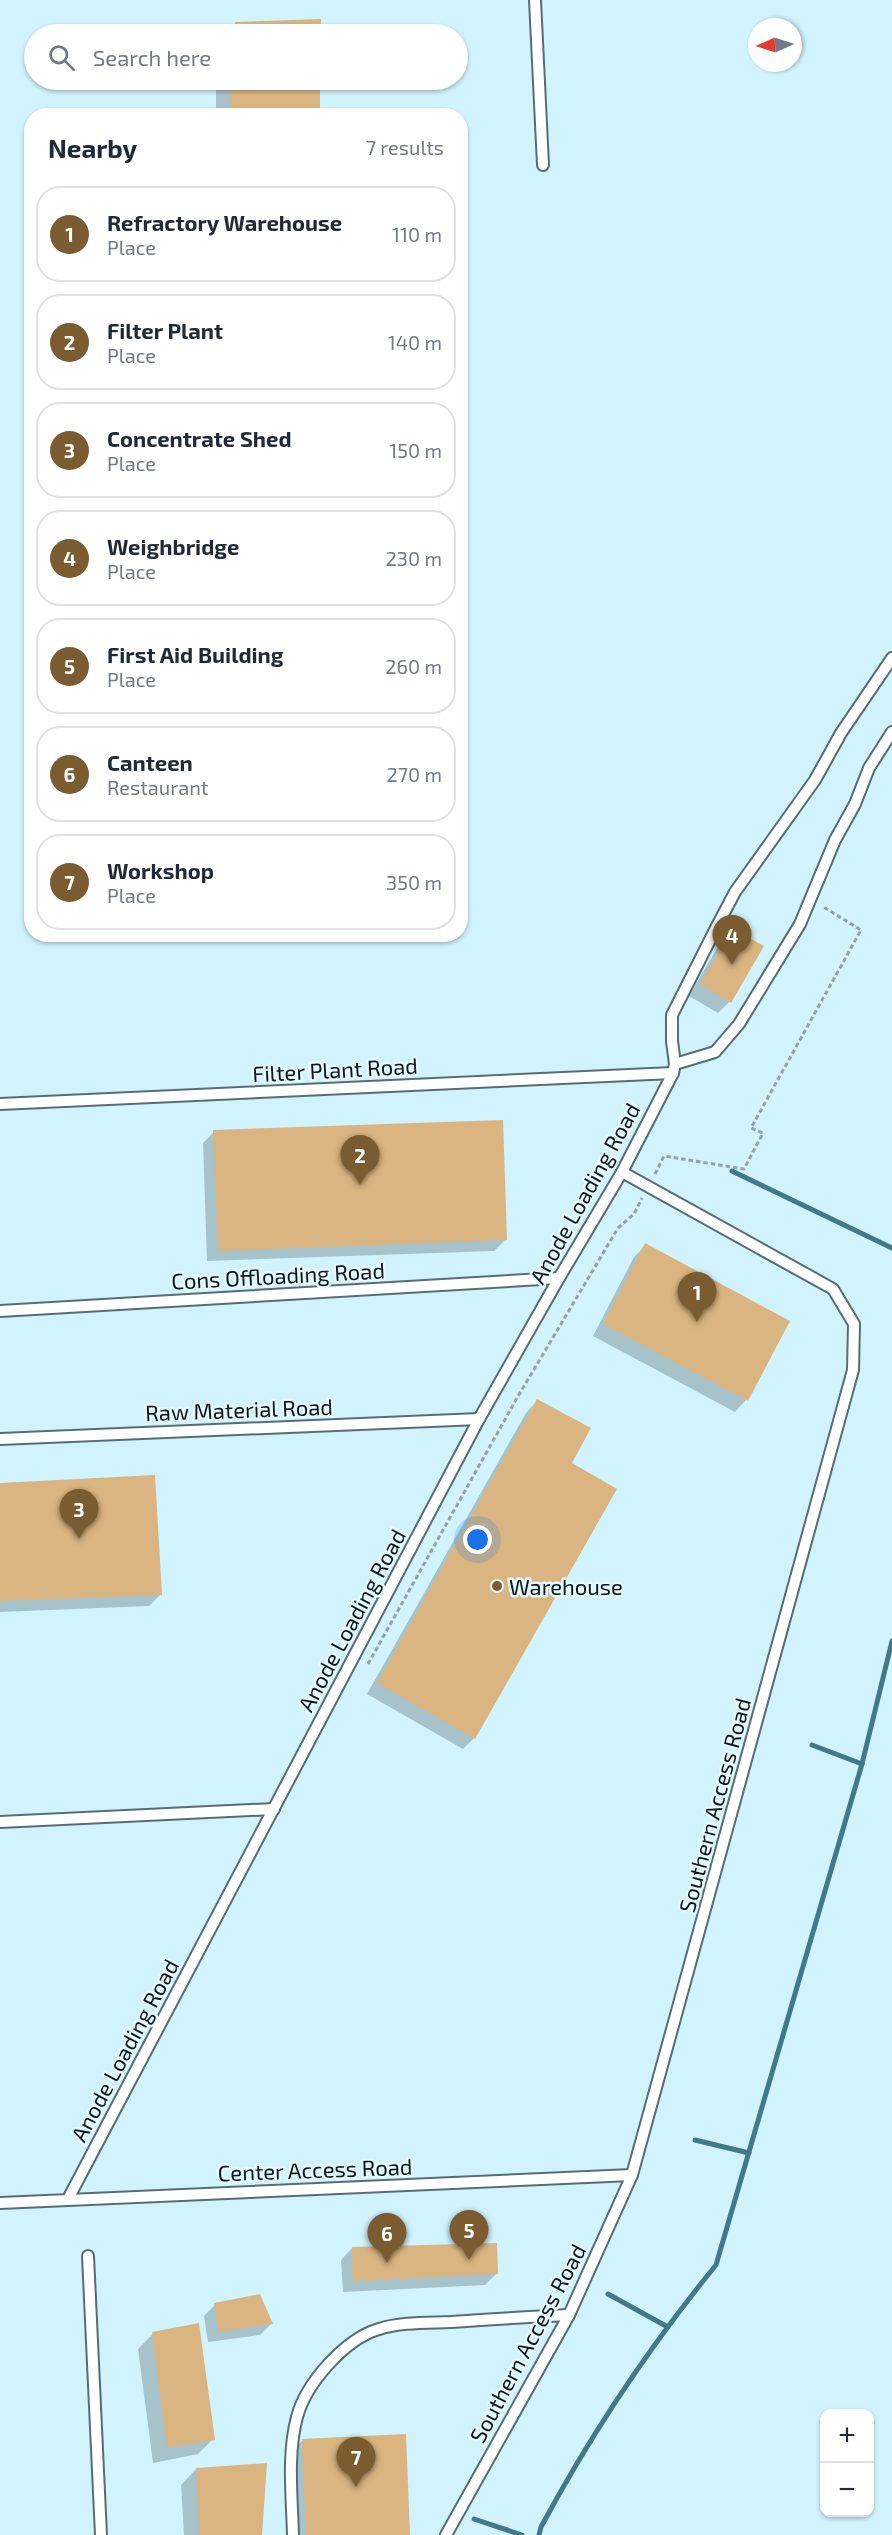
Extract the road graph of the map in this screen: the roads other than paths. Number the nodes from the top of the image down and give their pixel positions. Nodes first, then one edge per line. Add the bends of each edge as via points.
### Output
1 (535, 0) edge
2 (543, 165) dead end
3 (892, 658) edge
4 (892, 732) edge
5 (674, 1069) junction
6 (0, 1104) edge
7 (622, 1172) junction
8 (559, 1278) junction
9 (0, 1311) edge
10 (479, 1419) junction
11 (0, 1439) edge
12 (274, 1809) junction
13 (0, 1822) edge
14 (632, 2175) junction
15 (68, 2199) junction
16 (0, 2203) edge
17 (88, 2256) dead end
18 (570, 2315) junction
19 (101, 2535) edge
20 (293, 2535) edge
21 (446, 2535) edge

1 - 2 lane
3 - 5 lane via 841,733 815,780 735,892 672,1016
4 - 5 lane, Filter Plant Road via 869,768 800,924 739,1024 715,1052
5 - 6 lane, Filter Plant Road
5 - 7 lane, Anode Loading Road
7 - 8 lane, Anode Loading Road
7 - 14 lane, Southern Access Road via 833,1289 854,1324 853,1370
8 - 9 lane, Cons Offloading Road
8 - 10 lane, Anode Loading Road
10 - 11 lane, Raw Material Road
10 - 12 lane, Anode Loading Road
12 - 13 lane
12 - 15 lane, Anode Loading Road
14 - 15 lane, Center Access Road
14 - 18 lane, Southern Access Road
15 - 16 lane, Center Access Road
17 - 19 lane
18 - 20 lane via 406,2324 377,2330 353,2343 329,2363 310,2388 297,2416 291,2470
18 - 21 lane, Southern Access Road

